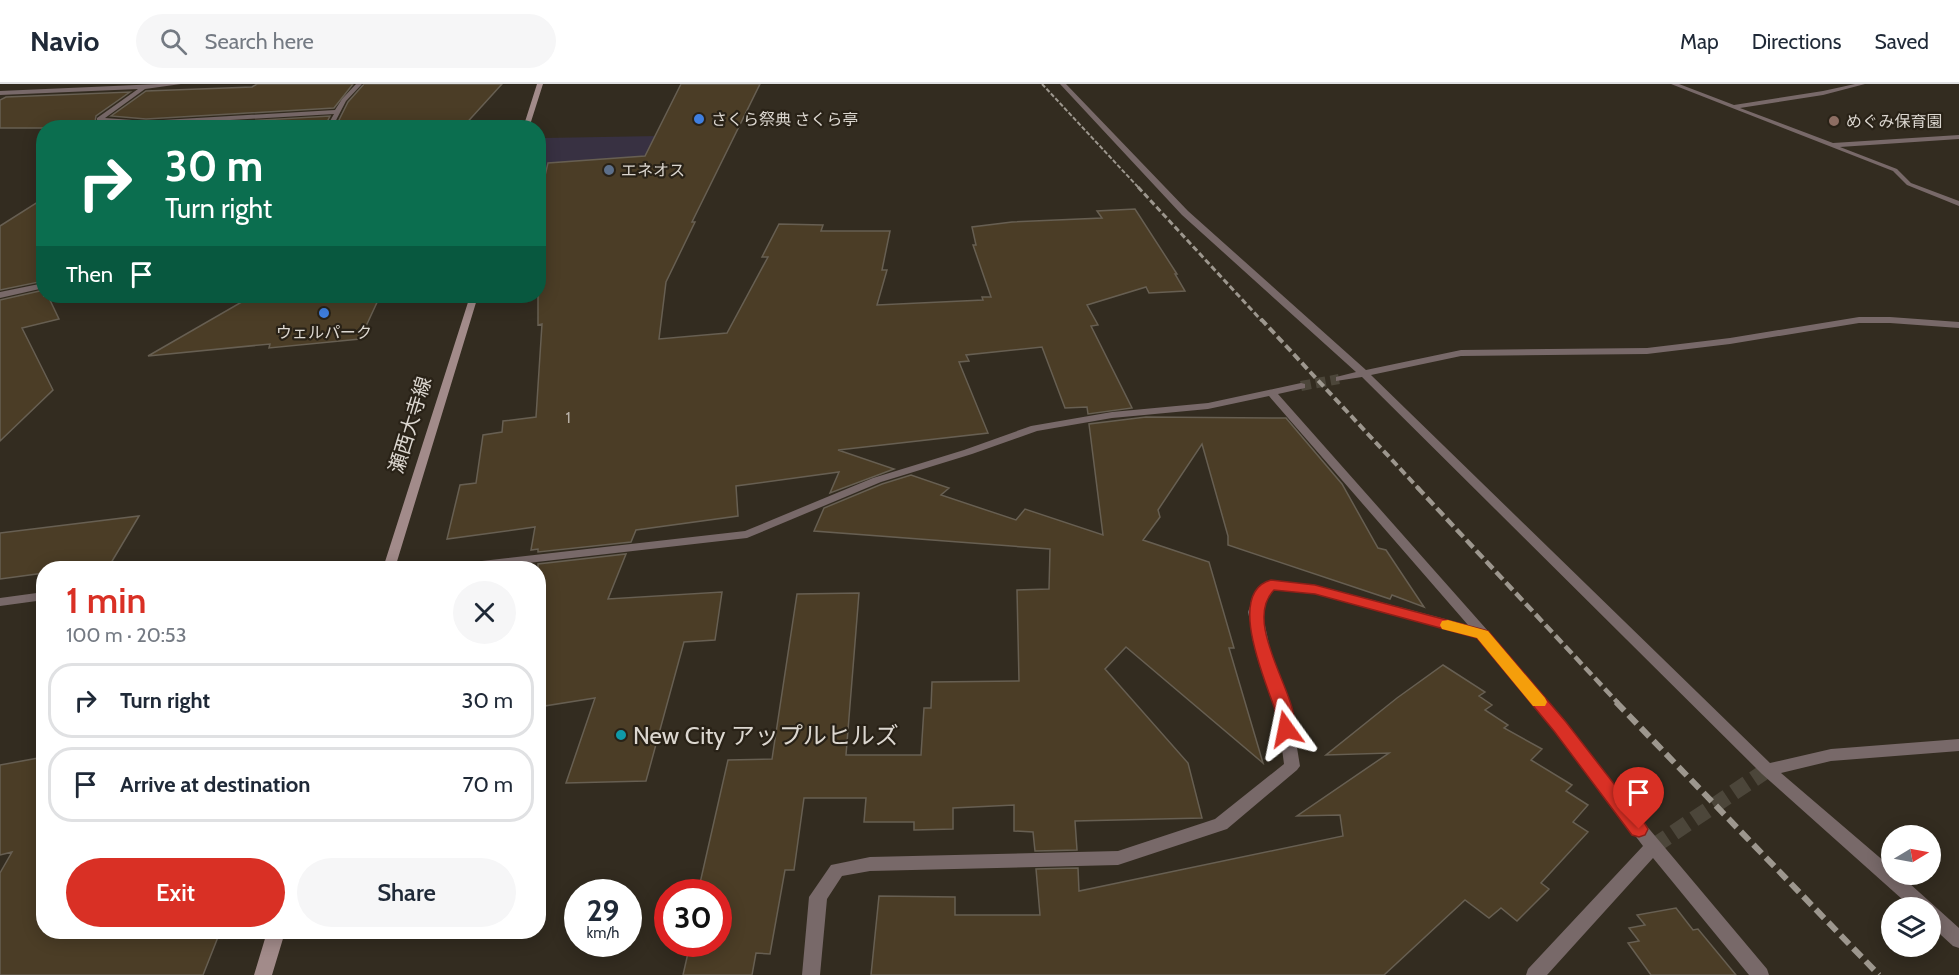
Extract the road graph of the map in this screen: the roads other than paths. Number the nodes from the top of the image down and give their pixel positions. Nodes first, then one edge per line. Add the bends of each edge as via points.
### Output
1 (178, 84) edge
2 (358, 84) edge
3 (540, 84) edge
4 (1064, 84) edge
5 (1674, 84) edge
6 (1862, 84) edge
7 (144, 87) junction
8 (0, 93) edge
9 (1731, 107) junction
10 (338, 112) junction
11 (111, 120) edge
12 (198, 120) edge
13 (334, 120) edge
14 (529, 120) edge
15 (1959, 137) edge
16 (1830, 146) junction
17 (1959, 204) edge
18 (36, 287) edge
19 (0, 295) edge
20 (472, 303) edge
21 (1959, 325) edge
22 (1364, 374) junction
23 (1339, 379) tunnel mouth
24 (1301, 386) tunnel mouth
25 (1272, 393) junction
26 (391, 561) edge
27 (516, 561) edge
28 (36, 597) edge
29 (0, 602) edge
30 (1483, 634) junction
31 (1959, 745) edge
32 (1767, 770) junction
33 (1654, 846) junction
34 (1912, 897) edge
35 (1941, 923) edge
36 (274, 939) edge
37 (1959, 940) edge
38 (263, 975) edge
39 (811, 975) edge
40 (1535, 975) edge
41 (1760, 975) edge

1 - 7 street
2 - 10 street
3 - 14 main road
4 - 22 street via 1185,213
5 - 9 street
6 - 9 street
7 - 8 street
7 - 11 street via 99,119
9 - 16 street
10 - 12 street
10 - 13 street
15 - 16 street
16 - 17 street via 1895,170 1909,184
18 - 19 street
20 - 26 main road, 瀬西大寺線
21 - 22 street via 1859,320 1647,351 1461,353
22 - 23 street
22 - 32 street
24 - 25 street
25 - 27 street via 1208,406 1112,415 1035,428 876,480 747,534
25 - 30 street
28 - 29 street
30 - 33 street
30 - 39 street via 1315,589 1271,585 1260,596 1255,612 1284,711 1292,766 1221,825 1118,858 870,864 837,870 818,897
31 - 32 street via 1831,755
32 - 34 street
33 - 40 street
33 - 41 street
35 - 37 street
36 - 38 main road

